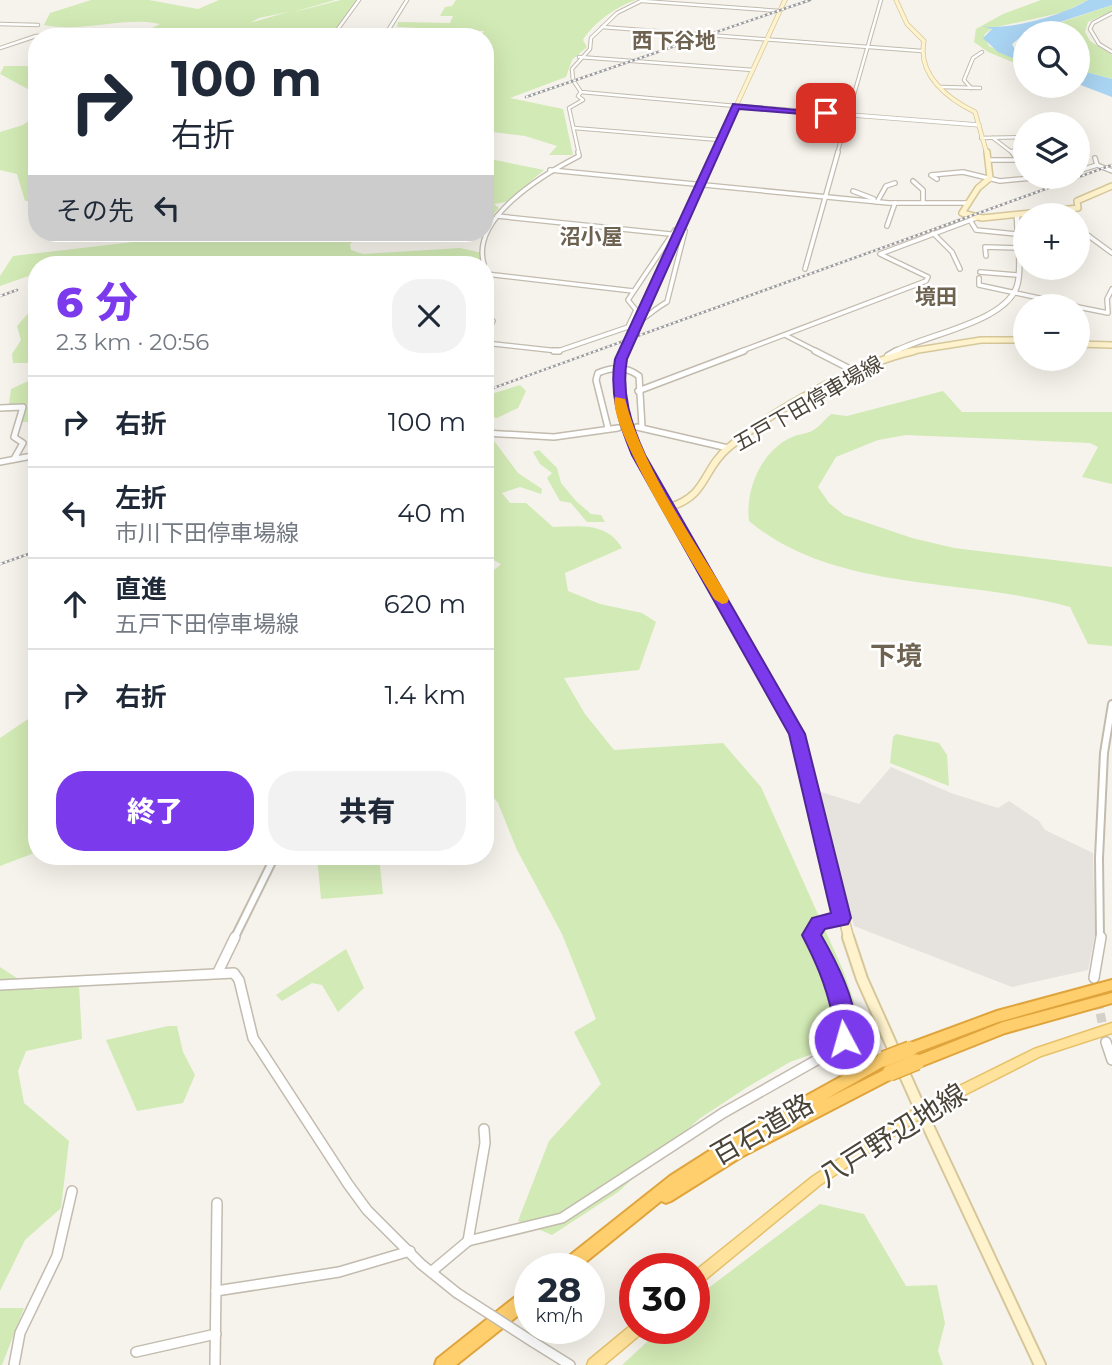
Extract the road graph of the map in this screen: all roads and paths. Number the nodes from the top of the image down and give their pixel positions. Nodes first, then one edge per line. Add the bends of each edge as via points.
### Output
1 (359, 0) edge
2 (407, 0) edge
3 (643, 0) edge
4 (785, 0) edge
5 (881, 0) edge
6 (896, 0) edge
7 (780, 11) junction
8 (1112, 13) edge
9 (0, 24) edge
10 (38, 25) dead end
11 (602, 27) junction
12 (339, 28) edge
13 (390, 28) edge
14 (28, 39) edge
15 (768, 39) junction
16 (867, 47) junction
17 (0, 48) edge
18 (922, 51) junction
19 (982, 52) dead end
20 (1112, 52) edge
21 (579, 57) junction
22 (753, 71) junction
23 (941, 87) junction
24 (971, 88) junction
25 (980, 88) dead end
26 (581, 92) junction
27 (736, 106) junction
28 (849, 115) junction
29 (979, 125) junction
30 (574, 128) junction
31 (1013, 137) edge
32 (981, 138) junction
33 (993, 138) junction
34 (720, 141) junction
35 (1011, 151) joint
36 (1013, 153) edge
37 (1096, 158) dead end
38 (989, 160) junction
39 (1013, 160) edge
40 (1097, 165) junction
41 (1090, 167) edge
42 (550, 170) junction
43 (1111, 170) edge
44 (937, 179) dead end
45 (1013, 179) edge
46 (989, 180) junction
47 (913, 181) dead end
48 (895, 183) dead end
49 (700, 184) junction
50 (1112, 186) edge
51 (853, 191) dead end
52 (825, 197) junction
53 (877, 201) junction
54 (895, 203) junction
55 (923, 203) junction
56 (969, 203) junction
57 (1077, 203) edge
58 (496, 216) junction
59 (1013, 216) edge
60 (494, 218) edge
61 (973, 219) junction
62 (887, 226) dead end
63 (679, 230) junction
64 (933, 233) junction
65 (670, 234) junction
66 (1013, 234) edge
67 (1090, 237) edge
68 (1013, 245) edge
69 (1112, 253) edge
70 (985, 257) dead end
71 (805, 269) dead end
72 (960, 269) dead end
73 (1013, 275) edge
74 (494, 276) edge
75 (1017, 280) edge
76 (1112, 289) edge
77 (633, 291) junction
78 (1016, 292) junction
79 (1024, 294) edge
80 (1090, 310) edge
81 (627, 329) junction
82 (939, 334) junction
83 (785, 335) junction
84 (929, 337) junction
85 (1013, 340) edge
86 (939, 343) junction
87 (494, 344) edge
88 (1090, 344) edge
89 (1112, 345) edge
90 (888, 356) junction
91 (854, 370) junction
92 (638, 391) junction
93 (0, 408) edge
94 (608, 428) junction
95 (618, 428) dead end
96 (494, 434) edge
97 (728, 448) junction
98 (28, 457) edge
99 (14, 459) junction
100 (0, 462) edge
101 (670, 507) junction
102 (1112, 704) edge
103 (271, 865) edge
104 (842, 918) junction
105 (218, 972) junction
106 (1094, 978) tunnel mouth
107 (0, 985) edge
108 (1112, 985) edge
109 (1112, 998) edge
110 (1112, 1028) edge
111 (1106, 1042) dead end
112 (914, 1055) junction
113 (1112, 1060) edge
114 (921, 1111) junction
115 (484, 1129) dead end
116 (72, 1191) dead end
117 (217, 1203) dead end
118 (468, 1241) junction
119 (410, 1251) junction
120 (585, 1253) edge
121 (710, 1267) edge
122 (431, 1272) junction
123 (216, 1291) junction
124 (514, 1309) edge
125 (216, 1334) junction
126 (619, 1343) edge
127 (136, 1352) dead end
128 (14, 1365) edge
129 (215, 1365) edge
130 (443, 1365) edge
131 (570, 1365) edge
132 (594, 1365) edge
133 (1040, 1365) edge

1 - 12 street
2 - 13 street
3 - 7 street
3 - 11 street
4 - 7 main road
5 - 16 street
6 - 18 main road via 907,24 924,41
7 - 15 main road
8 - 20 street via 1090,29 1098,44
9 - 10 street
11 - 15 street
11 - 21 street via 590,38 590,49
14 - 17 street
15 - 16 street
15 - 22 main road
16 - 18 street
16 - 28 street
18 - 23 main road via 925,69
19 - 24 street via 973,58 964,80
21 - 22 street
21 - 26 street via 570,76
22 - 27 main road
23 - 24 street
23 - 29 main road via 953,101 974,110
24 - 25 street
26 - 27 street
26 - 30 street via 578,96 583,100 569,108
27 - 28 street
27 - 34 main road
28 - 29 street
28 - 52 street
29 - 32 main road
30 - 34 street
30 - 42 street via 579,156
31 - 33 street
32 - 33 street
32 - 38 main road
33 - 35 street
34 - 49 main road
35 - 36 street
37 - 40 street
38 - 39 street
38 - 46 main road
40 - 41 street
40 - 43 street
42 - 49 street
42 - 58 street
44 - 46 street via 931,175 960,172
45 - 46 street
46 - 56 main road
47 - 55 street via 923,190
48 - 53 street via 886,186
49 - 52 street
49 - 63 main road
50 - 57 main road
51 - 53 street
52 - 53 street
52 - 71 street
53 - 54 street
54 - 55 street
54 - 62 street
55 - 56 street
56 - 61 main road via 962,212
58 - 60 street
58 - 65 street
59 - 61 main road
61 - 64 street
61 - 66 street via 976,230
63 - 65 street
63 - 81 street via 685,233 667,302
63 - 101 main road, bridge via 621,359 619,399 639,455
64 - 72 street via 952,252
64 - 83 street via 880,254 929,279
65 - 77 street
67 - 69 street
68 - 70 street via 985,247
73 - 78 street via 979,275 979,285
74 - 77 street
75 - 78 street
76 - 80 street via 1108,313
77 - 81 street via 628,300 636,310
78 - 79 street
78 - 82 street via 993,312
81 - 87 street via 558,351
82 - 84 street
82 - 86 street
83 - 91 street
83 - 92 street
84 - 86 street
84 - 90 street
85 - 86 main road, 五戸下田停車場線
86 - 90 main road, 五戸下田停車場線
88 - 89 main road
90 - 91 main road, 五戸下田停車場線
91 - 97 main road, 五戸下田停車場線
92 - 94 street via 637,372 611,368 598,373
92 - 97 street via 640,427
93 - 99 street via 23,407 15,438 23,443
94 - 95 street
94 - 96 street via 554,437
97 - 101 main road, 五戸下田停車場線 via 708,473 701,494
98 - 99 street
99 - 100 street
101 - 104 main road via 797,734
102 - 106 street via 1104,753 1101,935
103 - 105 street
104 - 114 main road via 862,979
104 - 118 street via 818,923 811,935 833,974 846,1026 838,1048 723,1112 562,1218
105 - 107 street via 44,986
105 - 119 street via 234,973 239,980 253,1038 367,1210
108 - 112 highway, 百石道路 via 997,1017
109 - 112 highway, 百石道路
110 - 114 main road, 八戸野辺地線 via 1038,1052
111 - 113 street
112 - 120 highway, 百石道路, bridge via 736,1152 621,1224
114 - 121 main road, 八戸野辺地線 via 816,1181
114 - 133 main road
115 - 118 street
116 - 128 street via 57,1256 20,1334
117 - 123 street
118 - 122 street
119 - 122 street
119 - 123 street via 392,1259
122 - 131 street, bridge
123 - 125 street
124 - 130 highway
125 - 127 street
125 - 129 street
126 - 132 main road

